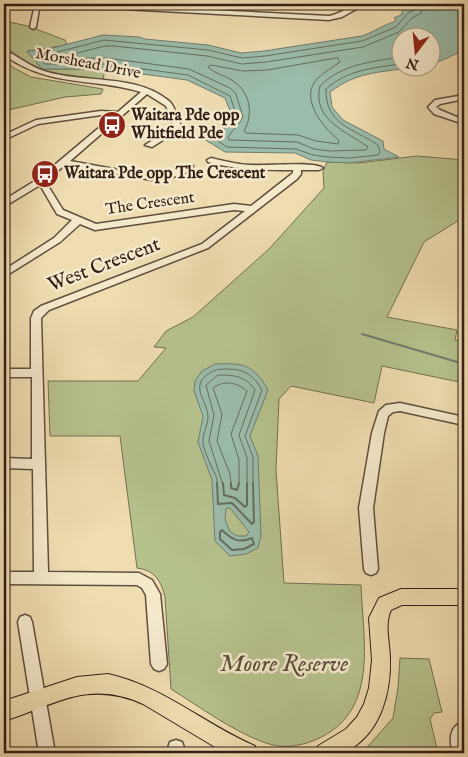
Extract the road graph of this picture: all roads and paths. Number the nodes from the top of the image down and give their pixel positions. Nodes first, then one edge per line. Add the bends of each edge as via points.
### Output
1 (133, 4) edge
2 (362, 4) edge
3 (123, 6) junction
4 (4, 7) edge
5 (37, 7) junction
6 (33, 27) dead end
7 (4, 52) edge
8 (147, 91) junction
9 (464, 97) edge
10 (120, 114) junction
11 (464, 122) edge
12 (4, 138) edge
13 (149, 145) dead end
14 (211, 160) dead end
15 (64, 162) junction
16 (297, 167) junction
17 (190, 168) dead end
18 (319, 168) dead end
19 (41, 181) junction
20 (4, 203) edge
21 (252, 209) junction
22 (77, 220) junction
23 (95, 227) junction
24 (65, 235) junction
25 (4, 274) edge
26 (4, 373) edge
27 (38, 373) junction
28 (464, 421) edge
29 (4, 464) edge
30 (39, 464) junction
31 (371, 569) dead end
32 (4, 578) edge
33 (41, 578) junction
34 (464, 597) edge
35 (24, 622) dead end
36 (159, 664) dead end
37 (38, 699) junction
38 (4, 710) edge
39 (464, 729) edge
40 (47, 753) edge
41 (248, 753) edge
42 (325, 753) edge
43 (461, 753) edge

1 - 3 street
2 - 3 street via 338,17 325,18
3 - 5 street
4 - 5 street
5 - 6 street
7 - 8 street, Morshead Drive via 16,63 37,72
8 - 10 street
8 - 13 street, Morshead Drive via 172,108 172,119 177,125 170,134
9 - 11 street via 436,103 432,107 434,111
10 - 12 street via 101,113 36,122
10 - 15 street
14 - 16 street via 238,167
15 - 17 street via 152,178
15 - 19 street
16 - 18 street
16 - 21 street, West Crescent via 294,177
19 - 20 street
19 - 22 street, The Crescent via 59,211
21 - 23 street, The Crescent via 234,207
21 - 27 street, West Crescent via 205,246 40,312 36,318
22 - 23 street, The Crescent
22 - 24 street via 76,226
23 - 24 street
24 - 25 street
26 - 27 street
27 - 30 street, West Crescent
28 - 31 street via 400,407 390,408 383,414 366,508
29 - 30 street
30 - 33 street, West Crescent
32 - 33 street
33 - 36 street via 139,579 147,584 152,594
34 - 42 main road via 401,597 385,604 378,618 381,660 379,688 373,708 353,736
35 - 37 street
37 - 38 main road
37 - 40 street
37 - 41 main road via 88,684 126,686 142,692 225,745
39 - 43 street via 458,738

